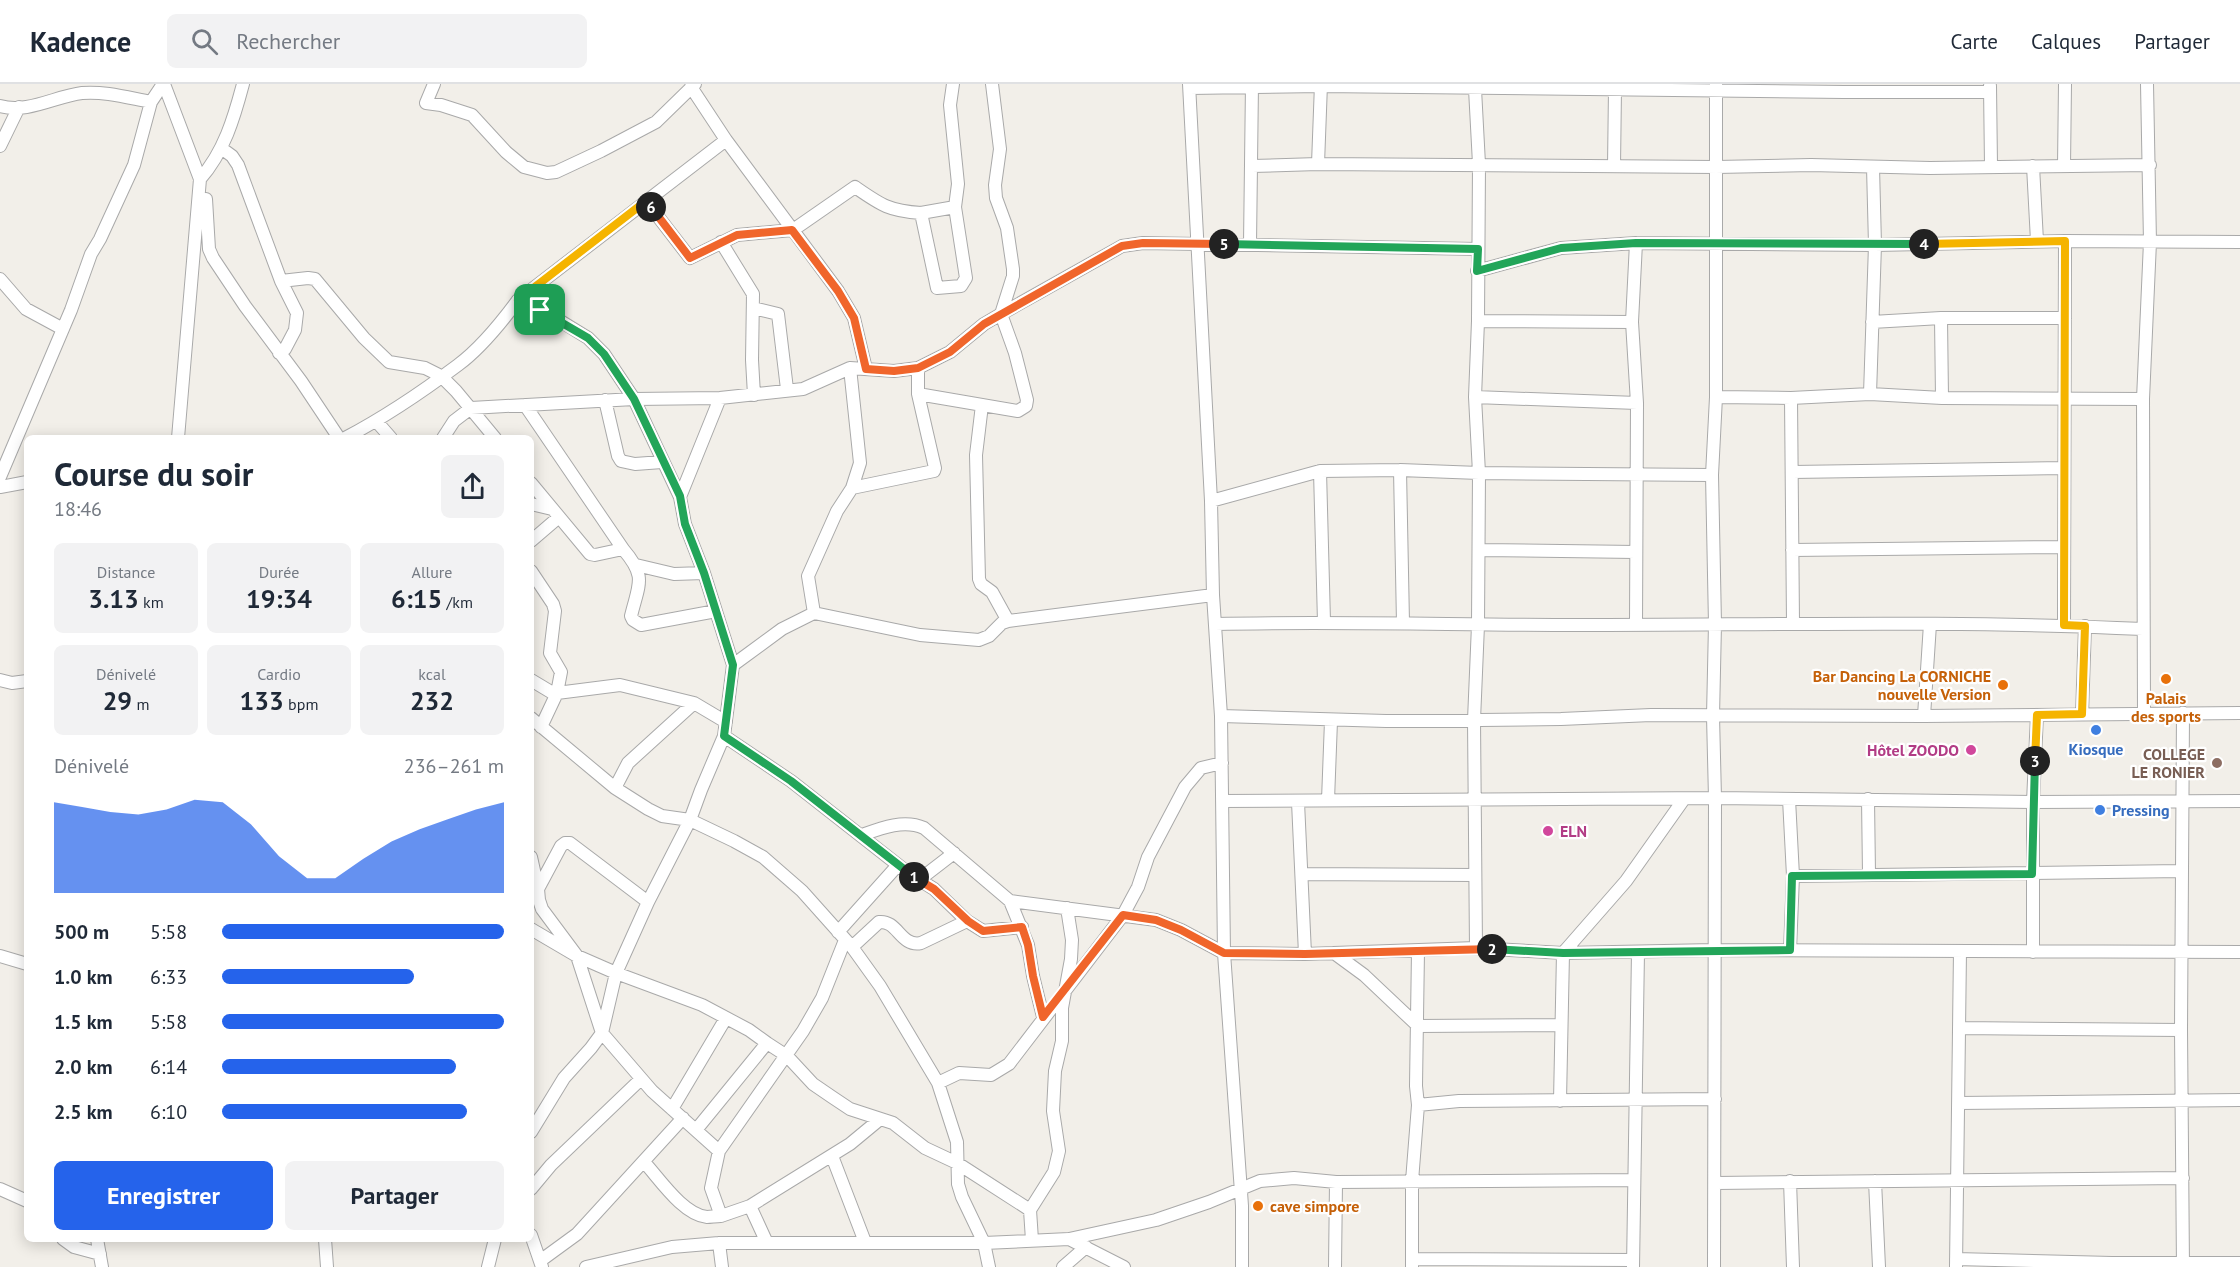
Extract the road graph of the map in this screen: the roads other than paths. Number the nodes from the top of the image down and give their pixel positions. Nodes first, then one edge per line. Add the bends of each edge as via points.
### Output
1 (163, 84) edge
2 (243, 84) edge
3 (434, 84) edge
4 (953, 84) edge
5 (992, 84) edge
6 (2065, 84) edge
7 (2147, 84) edge
8 (693, 85) edge
9 (1252, 85) edge
10 (1321, 85) edge
11 (1190, 86) edge
12 (1406, 86) edge
13 (1552, 86) edge
14 (1637, 86) edge
15 (1716, 87) edge
16 (1475, 88) junction
17 (1616, 88) junction
18 (1844, 88) edge
19 (1916, 88) edge
20 (1990, 88) edge
21 (151, 102) junction
22 (0, 106) edge
23 (19, 107) junction
24 (726, 140) junction
25 (0, 146) edge
26 (221, 148) junction
27 (1318, 164) junction
28 (1479, 164) junction
29 (2150, 165) junction
30 (1252, 166) junction
31 (1614, 166) junction
32 (1990, 166) junction
33 (2033, 166) junction
34 (2064, 166) junction
35 (1716, 167) junction
36 (1874, 167) junction
37 (200, 183) junction
38 (646, 201) junction
39 (955, 207) junction
40 (921, 213) junction
41 (792, 230) junction
42 (2037, 241) junction
43 (2065, 241) junction
44 (721, 242) junction
45 (2150, 242) junction
46 (2240, 242) edge
47 (1636, 243) junction
48 (1250, 244) junction
49 (1716, 244) junction
50 (1197, 245) junction
51 (1875, 245) junction
52 (1478, 249) junction
53 (1477, 271) junction
54 (0, 279) edge
55 (281, 281) junction
56 (518, 300) junction
57 (753, 308) junction
58 (1001, 314) junction
59 (1941, 318) junction
60 (2065, 318) junction
61 (1478, 321) junction
62 (1632, 322) junction
63 (1872, 322) junction
64 (63, 329) junction
65 (279, 352) junction
66 (850, 368) junction
67 (918, 368) junction
68 (866, 369) junction
69 (441, 376) junction
70 (787, 389) junction
71 (918, 394) junction
72 (1870, 394) junction
73 (754, 395) junction
74 (1475, 397) junction
75 (720, 398) junction
76 (1716, 398) junction
77 (1791, 398) junction
78 (1942, 398) junction
79 (634, 399) junction
80 (2066, 399) junction
81 (2143, 399) junction
82 (605, 400) junction
83 (1637, 403) junction
84 (525, 405) junction
85 (982, 405) junction
86 (471, 408) junction
87 (377, 422) junction
88 (178, 435) edge
89 (337, 435) edge
90 (351, 435) edge
91 (388, 435) edge
92 (445, 435) edge
93 (493, 435) edge
94 (662, 462) junction
95 (2063, 468) junction
96 (1400, 470) junction
97 (1320, 471) junction
98 (1792, 472) junction
99 (1479, 473) junction
100 (1637, 474) junction
101 (1712, 475) junction
102 (0, 477) edge
103 (24, 483) edge
104 (0, 487) edge
105 (534, 487) edge
106 (852, 488) junction
107 (680, 496) junction
108 (1211, 501) junction
109 (534, 505) edge
110 (555, 513) junction
111 (534, 538) edge
112 (2064, 547) junction
113 (623, 549) junction
114 (1479, 550) junction
115 (1792, 550) junction
116 (1636, 552) junction
117 (636, 565) junction
118 (704, 573) junction
119 (534, 576) edge
120 (1213, 595) junction
121 (716, 611) junction
122 (814, 613) junction
123 (1008, 621) junction
124 (1324, 622) junction
125 (1403, 623) junction
126 (1793, 623) junction
127 (1215, 624) junction
128 (1479, 624) junction
129 (1715, 624) junction
130 (1930, 624) junction
131 (1636, 625) junction
132 (2064, 625) junction
133 (2085, 626) junction
134 (2143, 628) junction
135 (733, 665) junction
136 (0, 680) edge
137 (24, 681) edge
138 (534, 682) edge
139 (557, 694) junction
140 (693, 703) junction
141 (2183, 713) junction
142 (2240, 713) edge
143 (2082, 714) junction
144 (2144, 714) junction
145 (2037, 715) junction
146 (1221, 716) junction
147 (1713, 716) junction
148 (1924, 716) junction
149 (1331, 720) junction
150 (1474, 720) junction
151 (534, 721) edge
152 (726, 723) junction
153 (541, 727) junction
154 (724, 736) junction
155 (1222, 763) junction
156 (615, 788) junction
157 (1715, 798) junction
158 (1684, 799) junction
159 (1789, 799) junction
160 (1868, 799) junction
161 (1328, 800) junction
162 (1475, 800) junction
163 (1222, 801) junction
164 (2240, 801) edge
165 (1298, 802) junction
166 (2033, 802) junction
167 (2182, 802) junction
168 (690, 820) junction
169 (862, 835) junction
170 (954, 853) junction
171 (898, 865) junction
172 (534, 871) edge
173 (2182, 871) junction
174 (1302, 874) junction
175 (1869, 874) junction
176 (2032, 874) junction
177 (1475, 875) junction
178 (1792, 876) junction
179 (919, 879) junction
180 (538, 889) junction
181 (1010, 901) junction
182 (648, 902) junction
183 (1067, 908) junction
184 (1123, 915) junction
185 (968, 921) junction
186 (1022, 927) junction
187 (534, 931) edge
188 (845, 940) junction
189 (1476, 948) junction
190 (1714, 950) junction
191 (1790, 950) junction
192 (1418, 951) junction
193 (1959, 951) junction
194 (1638, 952) junction
195 (2033, 952) junction
196 (2183, 952) junction
197 (2240, 952) edge
198 (1224, 953) junction
199 (1334, 953) junction
200 (1563, 953) junction
201 (1305, 954) junction
202 (0, 956) edge
203 (577, 956) junction
204 (24, 963) edge
205 (616, 973) junction
206 (1066, 989) junction
207 (1043, 1017) junction
208 (726, 1018) junction
209 (1561, 1025) junction
210 (1418, 1026) junction
211 (1959, 1028) junction
212 (2181, 1030) junction
213 (602, 1033) junction
214 (767, 1044) junction
215 (787, 1056) junction
216 (641, 1079) junction
217 (938, 1083) junction
218 (1716, 1099) junction
219 (2240, 1100) edge
220 (1560, 1101) junction
221 (1635, 1101) junction
222 (2183, 1101) junction
223 (1958, 1103) junction
224 (1418, 1106) junction
225 (672, 1109) junction
226 (683, 1118) junction
227 (879, 1120) junction
228 (534, 1127) edge
229 (696, 1130) junction
230 (719, 1150) junction
231 (832, 1156) junction
232 (645, 1162) junction
233 (957, 1163) junction
234 (2183, 1178) junction
235 (1634, 1180) junction
236 (1957, 1180) junction
237 (1412, 1181) junction
238 (1790, 1181) junction
239 (1875, 1181) junction
240 (1336, 1182) junction
241 (1716, 1183) junction
242 (534, 1185) edge
243 (1240, 1188) junction
244 (0, 1189) edge
245 (24, 1201) edge
246 (750, 1206) junction
247 (1030, 1210) junction
248 (721, 1216) junction
249 (1069, 1239) junction
250 (1032, 1240) junction
251 (67, 1242) edge
252 (98, 1242) edge
253 (326, 1242) edge
254 (494, 1242) edge
255 (533, 1242) edge
256 (767, 1242) junction
257 (865, 1242) junction
258 (719, 1243) junction
259 (984, 1243) junction
260 (1086, 1247) junction
261 (100, 1254) junction
262 (1412, 1263) edge
263 (1633, 1263) edge
264 (1956, 1263) edge
265 (2240, 1263) edge
266 (541, 1264) edge
267 (2183, 1264) edge
268 (2112, 1265) edge
269 (102, 1267) edge
270 (327, 1267) edge
271 (488, 1267) edge
272 (586, 1267) edge
273 (722, 1267) edge
274 (989, 1267) edge
275 (1063, 1267) edge
276 (1124, 1267) edge
277 (1242, 1267) edge
278 (1335, 1267) edge
279 (1714, 1267) edge
280 (1793, 1267) edge
281 (1879, 1267) edge

1 - 21 street
1 - 37 street
2 - 26 street
3 - 8 street via 426,103 471,115 524,167 547,173 656,122
4 - 39 street via 950,105 958,184
5 - 58 street via 1000,149 996,198 1013,270
6 - 34 street
7 - 29 street
8 - 24 street
9 - 10 street
9 - 11 street
9 - 30 street
10 - 12 street
10 - 27 street
11 - 50 street
12 - 16 street
13 - 16 street
13 - 17 street
14 - 15 street
14 - 17 street
15 - 18 street
15 - 35 street
16 - 28 street
17 - 31 street
18 - 19 street
19 - 20 street
20 - 32 street
21 - 23 street via 82,93
21 - 64 street via 134,165 91,254
22 - 23 street
23 - 25 street
24 - 38 street
24 - 41 street
26 - 37 street
26 - 55 street via 238,165
27 - 28 street
27 - 30 street
28 - 31 street
28 - 52 street
29 - 34 street
29 - 45 street
30 - 48 street
31 - 35 street
32 - 33 street
32 - 36 street
33 - 34 street
33 - 42 street
35 - 36 street
35 - 49 street
36 - 51 street
37 - 65 street via 206,199 208,249
37 - 88 street
38 - 44 street via 688,257
38 - 56 street
39 - 40 street
39 - 40 street via 966,278 961,286 937,288
40 - 41 street via 889,209 855,187
41 - 44 street via 737,235
41 - 68 street via 854,318
42 - 43 street
42 - 51 street
43 - 45 street
43 - 60 street
44 - 57 street via 753,294
45 - 46 street
45 - 81 street
47 - 49 street
47 - 53 street via 1561,248
47 - 62 street
48 - 50 street
48 - 52 street
49 - 51 street
49 - 76 street
50 - 58 street via 1122,246
50 - 108 street
51 - 63 street
52 - 53 street
53 - 61 street
54 - 64 street via 26,309
55 - 65 street via 297,314 295,330 285,349
55 - 69 street via 315,279 389,362 425,368
56 - 69 street via 459,365
56 - 79 street via 588,338 604,354
57 - 70 street via 778,314
57 - 73 street
58 - 67 street via 950,352
58 - 85 street via 1015,353 1026,406 1018,411
59 - 60 street
59 - 63 street
59 - 78 street
60 - 80 street
61 - 62 street
61 - 74 street
62 - 83 street
63 - 72 street
64 - 102 street
65 - 89 street
66 - 68 street
66 - 70 street via 803,389
66 - 106 street via 860,463
67 - 68 street
67 - 71 street
69 - 86 street
69 - 87 street
70 - 73 street
71 - 85 street
71 - 106 street via 934,471
72 - 77 street
72 - 78 street
73 - 75 street
74 - 83 street
74 - 99 street
75 - 79 street
75 - 107 street
76 - 77 street
76 - 101 street
77 - 98 street
78 - 80 street
79 - 82 street
79 - 94 street
80 - 81 street
80 - 95 street
81 - 134 street
82 - 84 street
82 - 94 street via 621,461
83 - 100 street
84 - 86 street
84 - 113 street
85 - 123 street via 976,455 979,579 992,592
86 - 92 street via 454,421
86 - 93 street
87 - 90 street
87 - 91 street
94 - 107 street
95 - 98 street
95 - 112 street
96 - 97 street
96 - 99 street
96 - 125 street
97 - 108 street
97 - 124 street
98 - 115 street
99 - 100 street
99 - 114 street
100 - 101 street
100 - 116 street
101 - 129 street
103 - 104 street
105 - 110 street
106 - 122 street via 807,576
107 - 118 street via 685,524
108 - 120 street
109 - 110 street
110 - 111 street
110 - 113 street via 590,554
112 - 115 street
112 - 132 street
113 - 117 street
114 - 116 street
114 - 128 street
115 - 126 street
116 - 131 street
117 - 118 street via 674,574
117 - 121 street via 640,582 631,616 637,623
118 - 121 street
119 - 139 street via 555,610 550,652 561,672
120 - 123 street
120 - 127 street
121 - 135 street
122 - 123 street via 920,635 979,640
122 - 135 street via 782,629
124 - 125 street
124 - 127 street
125 - 128 street
126 - 129 street
126 - 130 street
127 - 146 street
128 - 131 street
128 - 150 street
129 - 131 street
129 - 147 street
130 - 132 street
130 - 148 street
132 - 133 street
133 - 134 street
133 - 143 street
134 - 144 street
135 - 152 street
136 - 137 street
138 - 139 street
139 - 140 street via 620,685
139 - 153 street
140 - 152 street
140 - 156 street via 628,763
141 - 142 street
141 - 144 street
141 - 167 street
143 - 144 street
143 - 145 street
145 - 148 street
145 - 166 street
146 - 149 street
146 - 155 street
147 - 148 street
147 - 150 street
147 - 157 street
149 - 150 street
149 - 161 street
150 - 162 street
151 - 153 street
152 - 154 street
153 - 156 street
154 - 168 street
154 - 169 street
155 - 163 street
155 - 184 street via 1201,768 1185,787
156 - 168 street via 662,816
157 - 158 street
157 - 159 street
157 - 190 street
158 - 162 street
158 - 200 street via 1626,881
159 - 160 street
159 - 178 street
160 - 166 street
160 - 175 street
161 - 162 street
161 - 165 street
162 - 177 street
163 - 165 street
163 - 198 street
164 - 167 street
165 - 174 street
166 - 167 street
166 - 176 street
167 - 173 street
168 - 182 street
168 - 188 street via 763,857 802,891
169 - 170 street via 889,826 917,825
169 - 171 street
170 - 179 street
170 - 181 street
171 - 179 street
171 - 188 street
172 - 180 street
173 - 176 street
173 - 196 street
174 - 177 street
174 - 201 street
175 - 176 street
175 - 178 street
176 - 195 street
177 - 189 street
178 - 191 street
179 - 185 street
180 - 182 street via 561,846 570,843
180 - 203 street via 542,909
181 - 183 street
181 - 186 street
182 - 205 street
183 - 184 street
183 - 206 street via 1072,940
184 - 198 street via 1156,920
184 - 206 street
185 - 186 street via 983,931
185 - 188 street via 915,945 889,923 879,922
186 - 207 street
187 - 203 street
188 - 215 street via 822,998
188 - 217 street via 880,986
189 - 192 street
189 - 200 street
190 - 191 street
190 - 194 street
190 - 218 street
191 - 193 street
192 - 199 street
192 - 210 street
193 - 195 street
193 - 211 street
194 - 200 street
194 - 221 street
195 - 196 street
196 - 197 street
196 - 212 street
198 - 201 street
198 - 243 street
199 - 201 street
199 - 210 street via 1364,975
200 - 209 street
202 - 204 street
203 - 205 street
203 - 213 street
205 - 208 street
205 - 213 street
206 - 207 street
206 - 247 street via 1054,1090 1058,1160
207 - 217 street via 1009,1064 999,1071 991,1075 960,1073
208 - 214 street
208 - 225 street
209 - 210 street
209 - 220 street
210 - 224 street
211 - 212 street
211 - 223 street
212 - 222 street
213 - 216 street
213 - 228 street via 564,1078
214 - 215 street
214 - 229 street
215 - 227 street via 832,1098
215 - 230 street
216 - 225 street
216 - 242 street via 550,1165
217 - 233 street via 954,1129
218 - 221 street
218 - 241 street
219 - 222 street
220 - 221 street
220 - 224 street via 1459,1101
221 - 235 street
222 - 223 street
222 - 234 street
223 - 236 street
224 - 237 street
225 - 226 street
226 - 229 street
226 - 232 street
227 - 231 street
227 - 233 street via 893,1123 925,1148
229 - 230 street
230 - 248 street via 711,1188
231 - 246 street
231 - 257 street
232 - 248 street via 685,1206 705,1217
232 - 266 street via 577,1234
233 - 247 street
233 - 259 street via 962,1197
234 - 236 street
234 - 267 street
235 - 237 street
235 - 263 street
236 - 239 street
236 - 264 street
237 - 240 street
237 - 262 street
238 - 239 street
238 - 241 street
238 - 280 street
239 - 281 street
240 - 243 street via 1294,1178 1260,1181
240 - 278 street
241 - 279 street
243 - 249 street via 1156,1220
243 - 277 street
244 - 245 street
246 - 248 street
246 - 256 street
247 - 250 street
249 - 250 street
249 - 260 street
250 - 259 street
251 - 261 street
252 - 261 street
253 - 270 street
254 - 271 street
255 - 266 street
256 - 257 street
256 - 258 street
257 - 259 street
258 - 272 street via 672,1247
258 - 273 street
259 - 274 street
260 - 275 street
260 - 276 street
261 - 269 street
262 - 263 street
264 - 268 street
265 - 267 street
267 - 268 street

